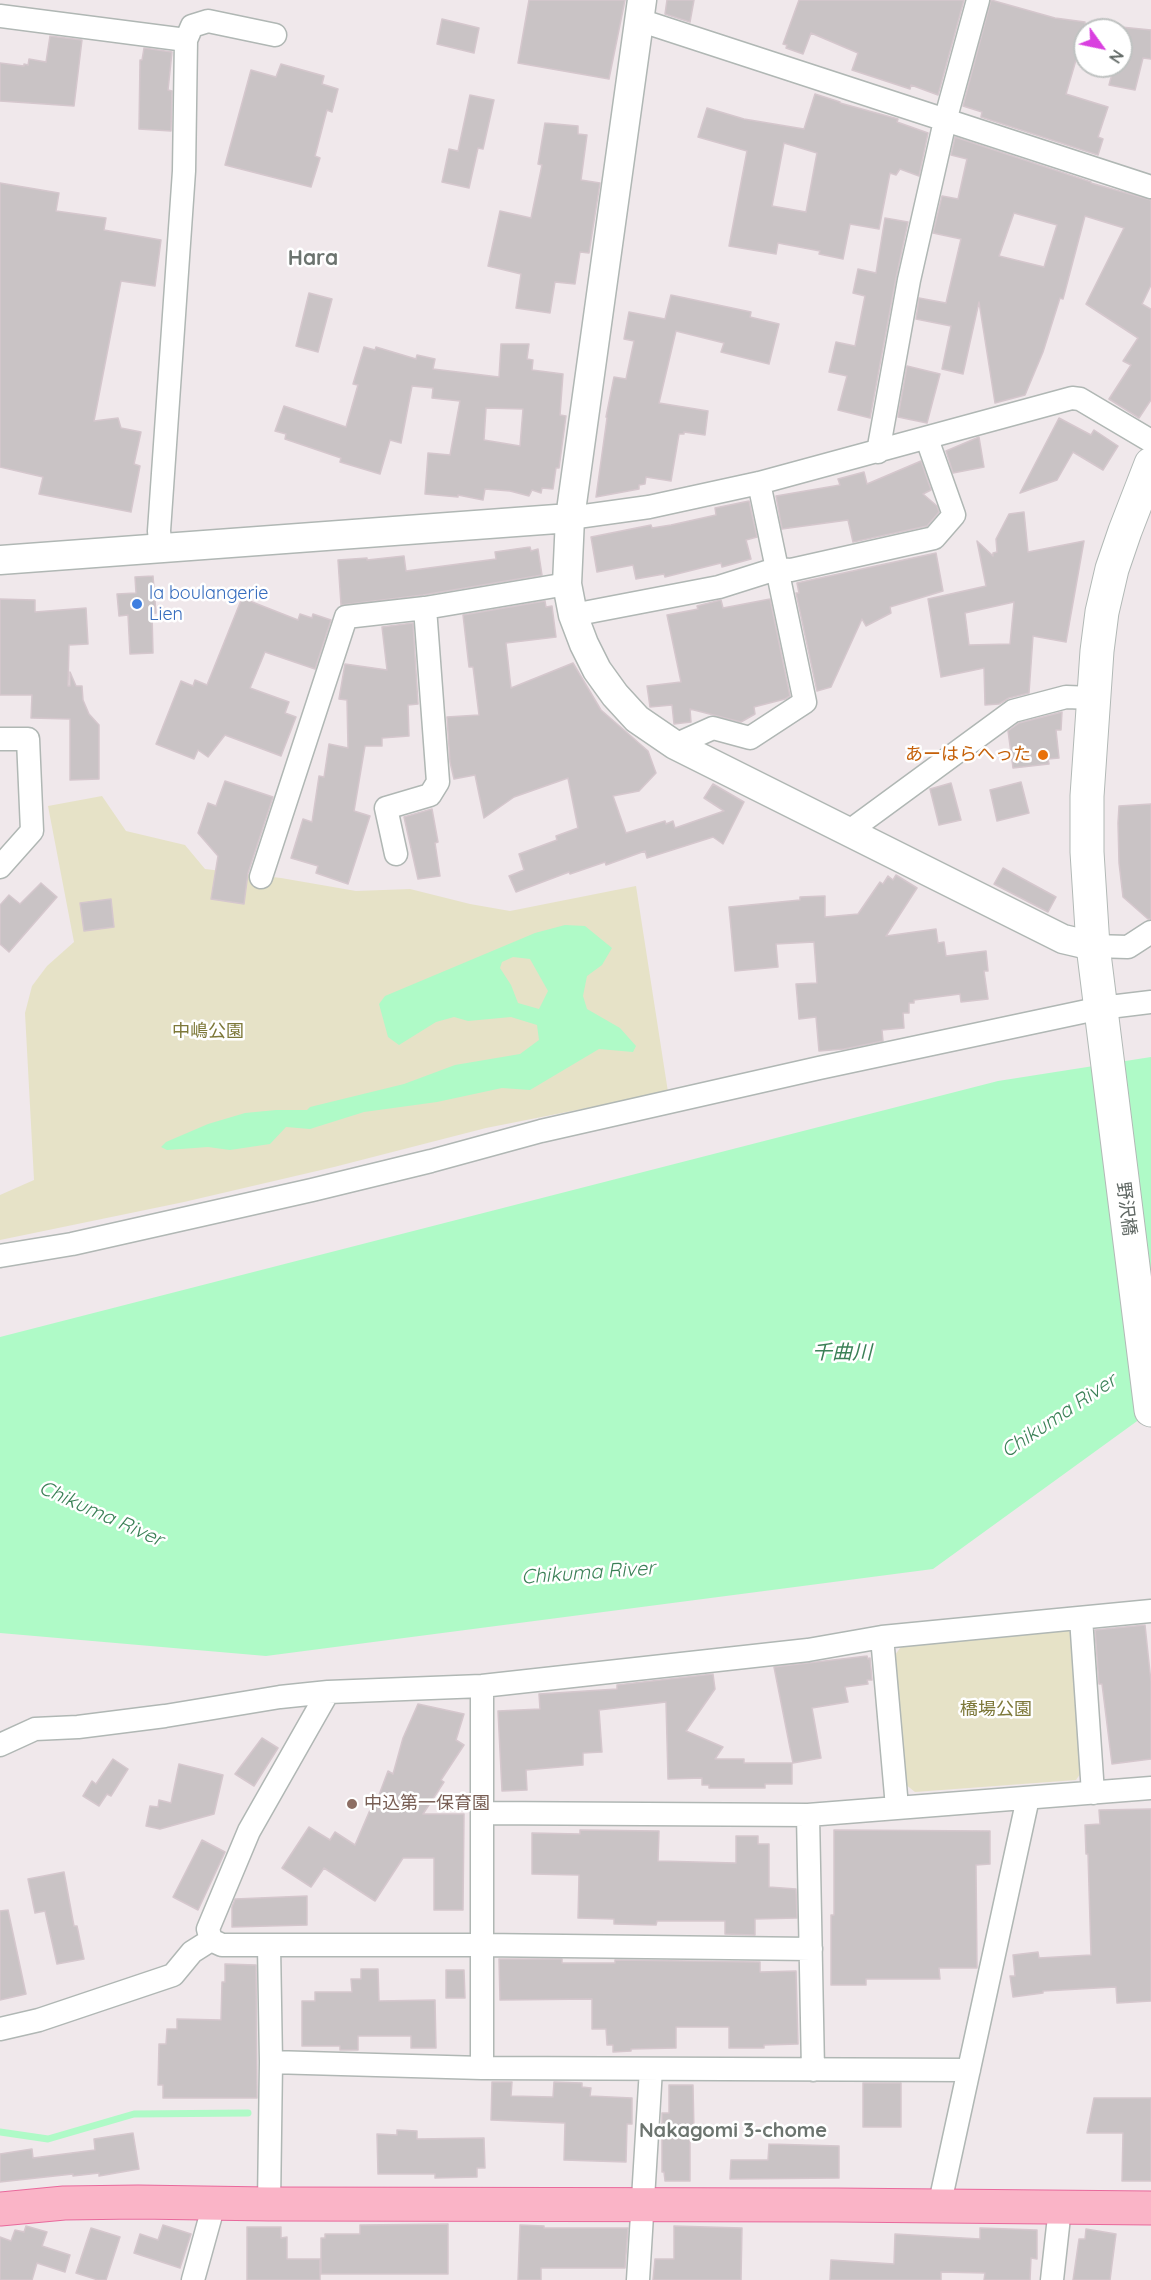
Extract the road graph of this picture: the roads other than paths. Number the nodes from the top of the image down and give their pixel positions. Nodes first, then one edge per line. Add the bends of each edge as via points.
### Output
1 (978, 0) edge
2 (641, 10) edge
3 (0, 16) edge
4 (275, 35) dead end
5 (186, 40) junction
6 (945, 121) junction
7 (1151, 187) edge
8 (927, 439) junction
9 (1151, 441) edge
10 (878, 452) junction
11 (1151, 464) edge
12 (759, 483) junction
13 (570, 518) junction
14 (161, 550) junction
15 (0, 560) edge
16 (776, 568) junction
17 (567, 584) junction
18 (425, 608) junction
19 (573, 615) junction
20 (1093, 698) junction
21 (0, 739) edge
22 (675, 745) junction
23 (848, 832) junction
24 (396, 854) dead end
25 (0, 867) edge
26 (261, 877) dead end
27 (1151, 932) edge
28 (1093, 946) junction
29 (1151, 1002) edge
30 (1101, 1008) junction
31 (0, 1256) edge
32 (1151, 1410) edge
33 (1151, 1611) edge
34 (1081, 1618) junction
35 (882, 1637) junction
36 (482, 1686) junction
37 (328, 1692) junction
38 (0, 1745) edge
39 (1151, 1788) edge
40 (1093, 1793) junction
41 (1028, 1798) junction
42 (897, 1807) junction
43 (482, 1813) junction
44 (808, 1815) junction
45 (210, 1940) junction
46 (482, 1945) junction
47 (269, 1946) junction
48 (811, 1949) junction
49 (0, 2029) edge
50 (271, 2062) junction
51 (482, 2068) junction
52 (651, 2069) junction
53 (813, 2070) junction
54 (969, 2070) junction
55 (214, 2204) junction
56 (269, 2204) junction
57 (642, 2206) junction
58 (939, 2207) junction
59 (1060, 2208) junction
60 (1151, 2208) edge
61 (0, 2209) edge
62 (193, 2280) edge
63 (638, 2280) edge
64 (1052, 2280) edge

1 - 6 street
2 - 6 street
2 - 13 street
3 - 5 street
4 - 5 street via 208,21 192,26
5 - 14 street via 184,171 159,531
6 - 7 street
6 - 10 street via 909,280
8 - 9 street via 1072,398
8 - 10 street
8 - 16 street via 954,515 934,538 790,570
10 - 12 street
11 - 20 main road, 野沢橋 via 1112,569 1102,612
12 - 13 street via 649,507
12 - 16 street
13 - 14 street
13 - 17 street
14 - 15 street
16 - 19 street via 719,587
16 - 22 street via 805,702 750,738 712,728
17 - 18 street
17 - 19 street
18 - 24 street via 438,782 430,795 386,808
18 - 26 street via 346,617
19 - 22 street via 592,661 615,695 637,719
20 - 23 street via 1066,697 1013,711
20 - 28 main road, 野沢橋 via 1086,807
21 - 25 street via 28,739 32,831
22 - 23 street
23 - 28 street via 1063,939
27 - 28 street via 1128,947
28 - 30 main road, 野沢橋
29 - 30 street
30 - 31 street via 541,1131 312,1190 72,1244
30 - 32 main road, 野沢橋
33 - 34 street
34 - 35 street
34 - 40 street
35 - 36 street via 808,1650
35 - 42 street
36 - 37 street
36 - 43 street
37 - 38 street via 104,1724 35,1729
37 - 45 street via 249,1831 208,1929
39 - 40 street
40 - 41 street
41 - 42 street
41 - 54 street
42 - 44 street
43 - 44 street
43 - 46 street
44 - 48 street
45 - 47 street via 222,1945
45 - 49 street via 192,1952 173,1976
46 - 47 street
46 - 48 street
46 - 51 street
47 - 50 street
48 - 53 street
50 - 51 street
50 - 56 street
51 - 52 street
52 - 53 street
52 - 57 street
53 - 54 street
54 - 58 street
55 - 56 main road
55 - 61 main road via 64,2203
55 - 62 street
56 - 57 main road
57 - 58 main road
57 - 63 street
58 - 59 main road
59 - 60 main road
59 - 64 street

